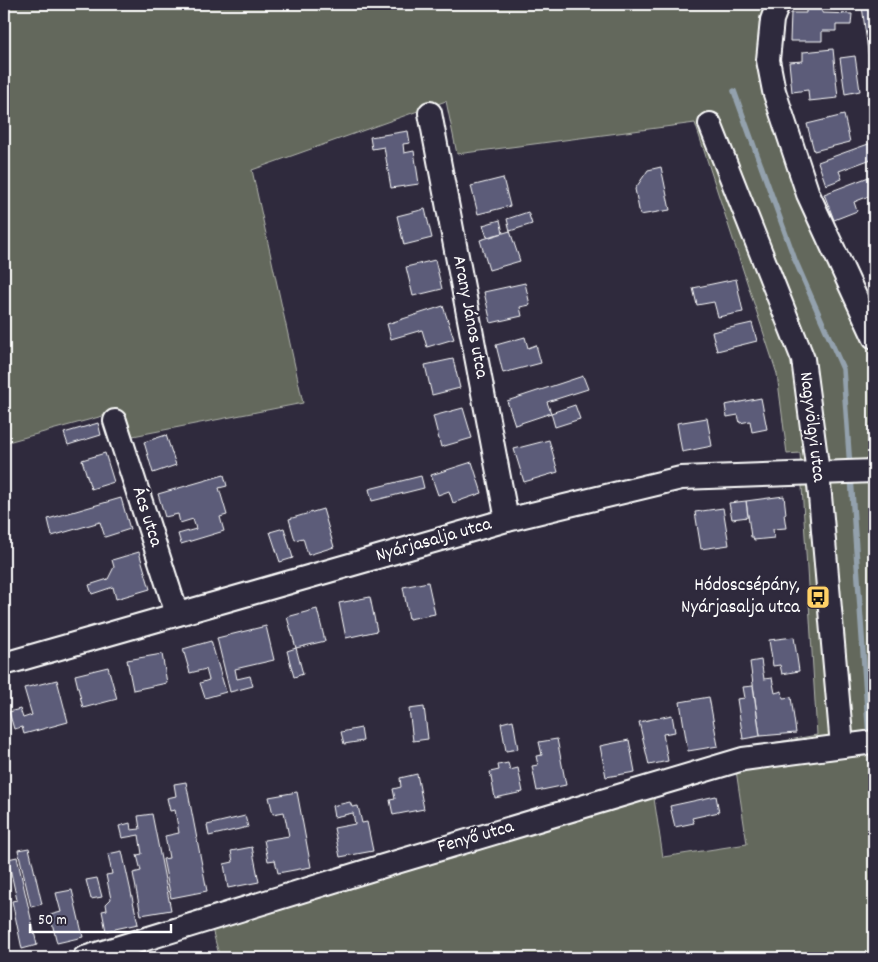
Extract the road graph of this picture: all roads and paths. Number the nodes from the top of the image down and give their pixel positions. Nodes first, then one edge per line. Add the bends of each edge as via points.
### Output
1 (778, 4) edge
2 (430, 113) dead end
3 (710, 124) dead end
4 (874, 337) edge
5 (115, 421) dead end
6 (848, 472) edge
7 (507, 520) junction
8 (177, 614) junction
9 (4, 664) edge
10 (859, 744) edge
11 (84, 958) edge

1 - 4 street via 772,20 768,60 774,91 808,194
2 - 7 street, Arany János utca
3 - 6 street, Nagyvölgyi utca
5 - 8 street, Ács utca
6 - 7 street, Nyárjasalja utca via 681,478
6 - 10 street, Nagyvölgyi utca
7 - 8 street, Nyárjasalja utca
8 - 9 street, Nyárjasalja utca
10 - 11 street, Fenyő utca via 743,759

